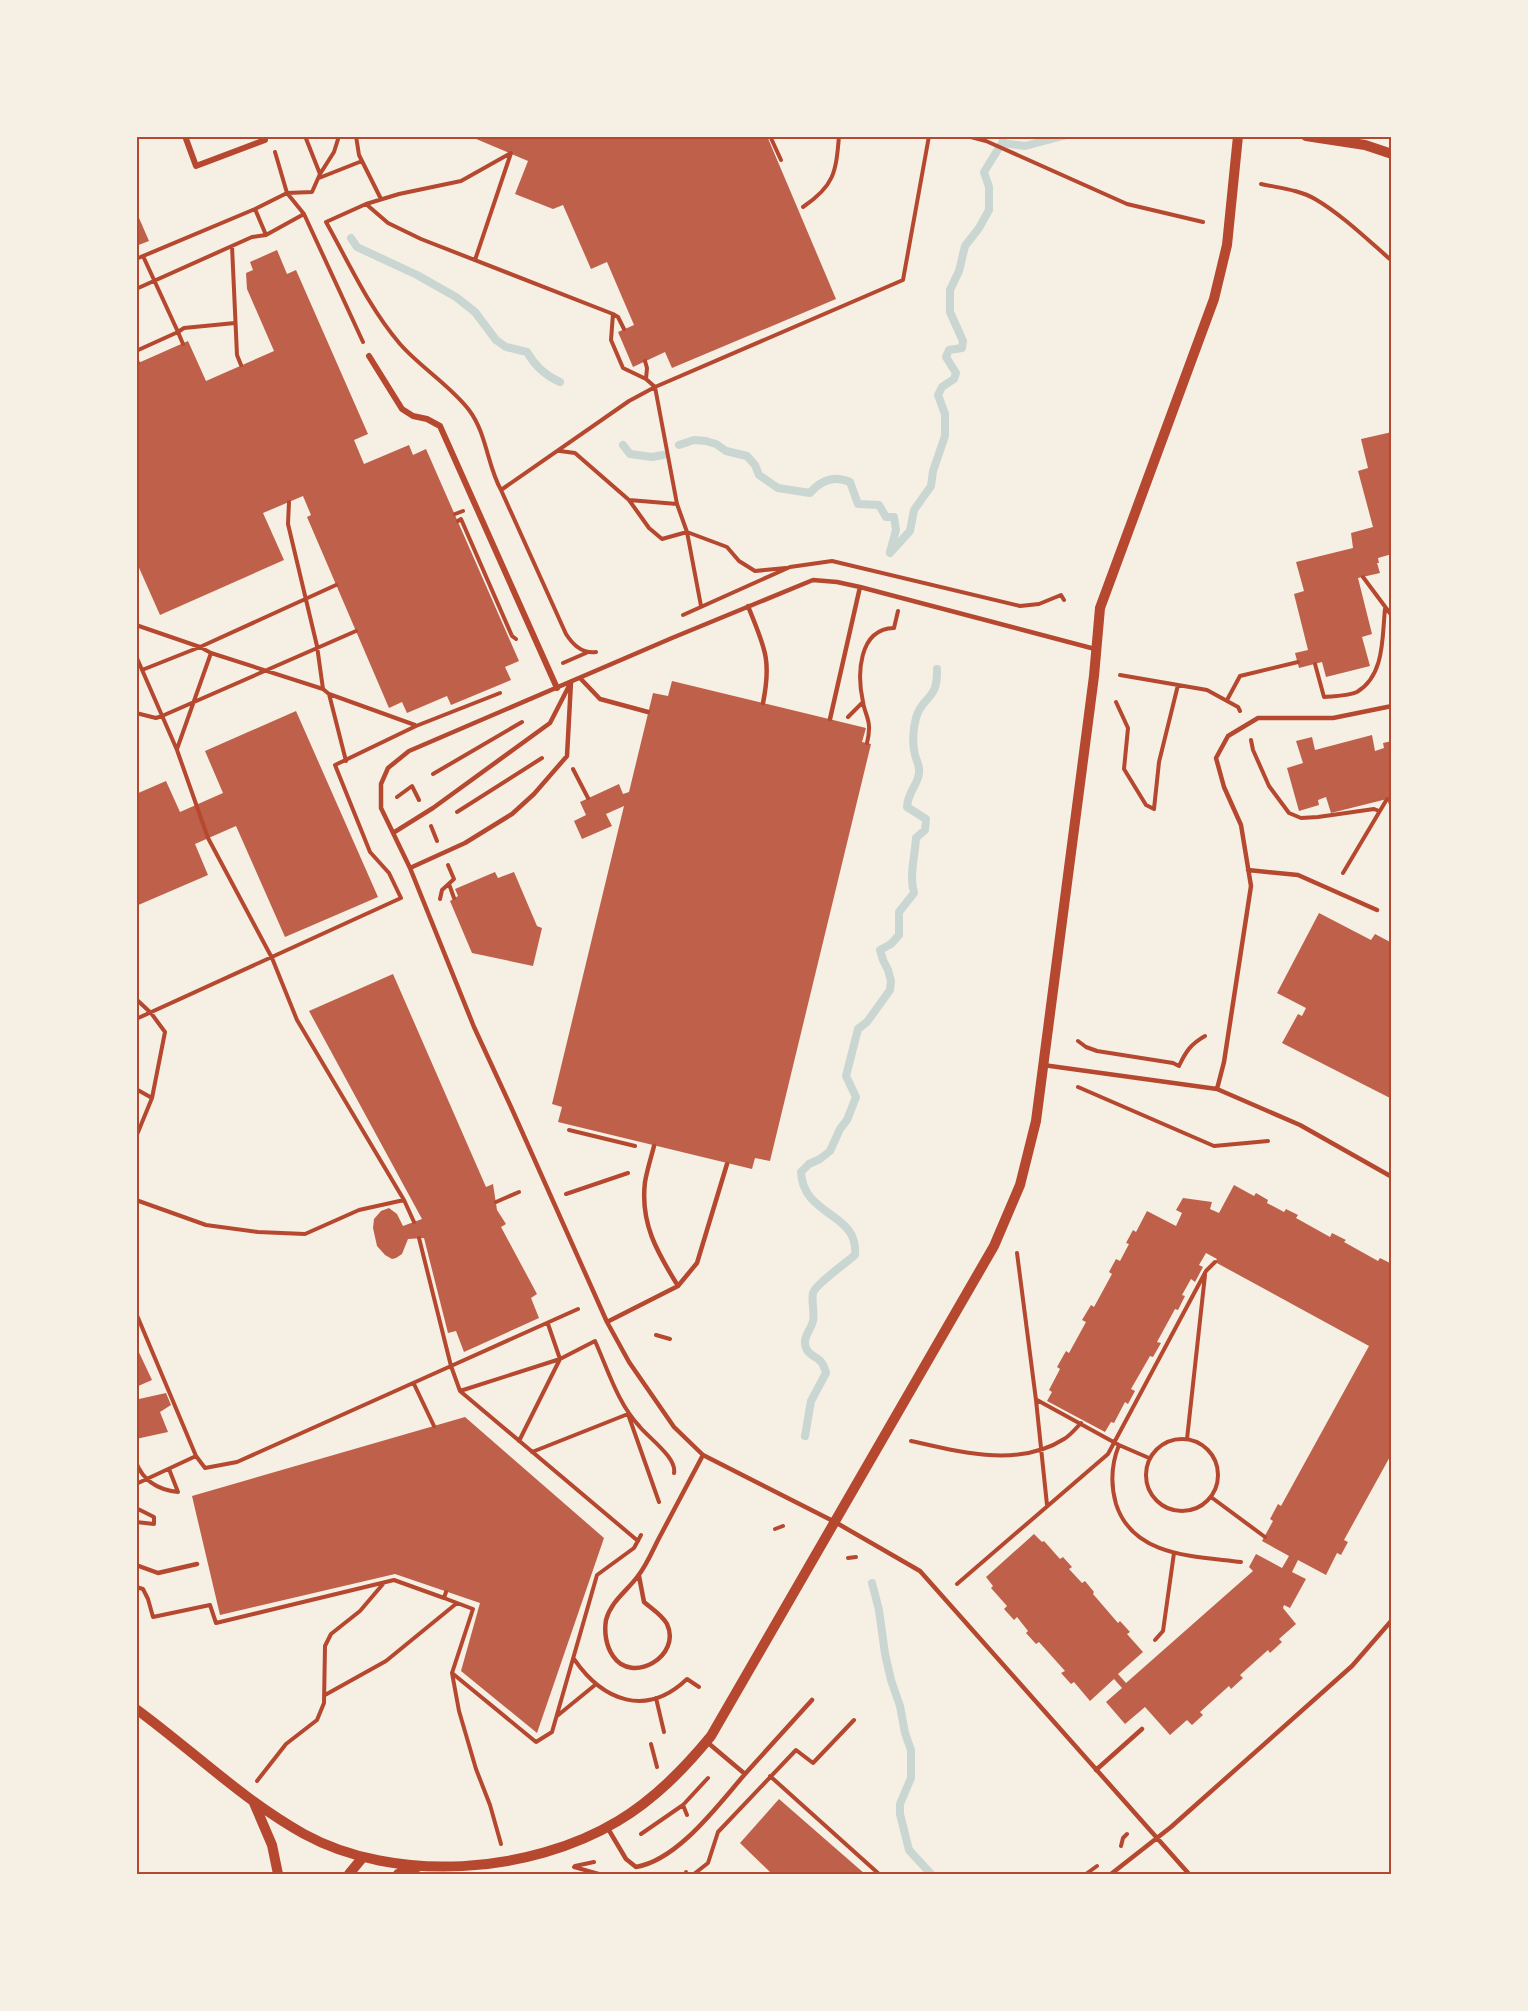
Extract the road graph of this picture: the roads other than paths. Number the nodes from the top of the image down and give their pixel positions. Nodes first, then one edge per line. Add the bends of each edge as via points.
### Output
1 (185, 136) edge
2 (1238, 136) edge
3 (1306, 136) edge
4 (264, 138) edge
5 (1392, 154) edge
6 (369, 356) road end
7 (860, 587) junction
8 (748, 606) junction
9 (1095, 650) junction
10 (580, 678) junction
11 (571, 682) junction
12 (557, 688) junction
13 (763, 703) dead end
14 (1392, 706) edge
15 (648, 712) dead end
16 (831, 719) dead end
17 (393, 833) junction
18 (410, 868) junction
19 (1248, 870) junction
20 (1377, 910) dead end
21 (1043, 1065) junction
22 (1217, 1089) junction
23 (654, 1146) dead end
24 (727, 1164) dead end
25 (1392, 1177) edge
26 (678, 1286) junction
27 (607, 1322) junction
28 (703, 1455) junction
29 (835, 1522) junction
30 (197, 1564) dead end
31 (136, 1565) edge
32 (639, 1576) junction
33 (1392, 1620) edge
34 (812, 1700) dead end
35 (136, 1709) edge
36 (1142, 1729) dead end
37 (707, 1742) junction
38 (1096, 1770) junction
39 (745, 1774) junction
40 (254, 1803) junction
41 (607, 1827) junction
42 (1156, 1839) junction
43 (363, 1857) junction
44 (422, 1866) junction
45 (278, 1875) edge
46 (349, 1875) edge
47 (398, 1875) edge
48 (1111, 1875) edge
49 (1189, 1875) edge

1 - 4 street via 196,166
2 - 9 street via 1227,245 1214,299 1100,608
3 - 5 street via 1365,145
6 - 12 street via 402,409 440,426
7 - 8 lane via 813,580
7 - 9 lane
7 - 16 lane
8 - 10 lane
8 - 13 lane via 768,662
9 - 21 street
10 - 11 lane
10 - 15 lane via 600,699
11 - 12 lane
11 - 17 lane via 550,723
11 - 18 lane via 567,756 512,814 465,843
12 - 17 lane via 409,751 388,768 381,784 381,808
14 - 19 lane via 1333,718 1258,718 1228,736 1216,758 1241,825
17 - 18 lane
18 - 27 lane via 474,1028
19 - 20 lane via 1298,875
19 - 22 lane via 1251,886
21 - 22 lane
21 - 29 street via 1036,1121 1008,1216
22 - 25 lane via 1300,1125
23 - 26 lane via 645,1182 645,1217 658,1254
24 - 26 lane via 698,1263
26 - 27 lane
27 - 28 lane via 674,1427
28 - 29 lane
28 - 32 lane
29 - 37 street
29 - 38 lane via 920,1571
30 - 31 lane via 158,1573
32 - 32 lane via 612,1608 606,1635 613,1657 621,1664 640,1668 657,1662 669,1643 670,1633 661,1616 644,1602
33 - 42 lane via 1352,1666
34 - 39 lane
35 - 40 street
36 - 38 lane
37 - 39 lane
37 - 41 street via 671,1782
38 - 42 lane
39 - 41 lane via 702,1823 649,1864 636,1867 626,1859
40 - 43 street via 306,1834
40 - 45 street via 272,1845
41 - 44 street via 550,1851 484,1866
42 - 48 lane
42 - 49 lane
43 - 44 street
43 - 46 street
44 - 47 street

